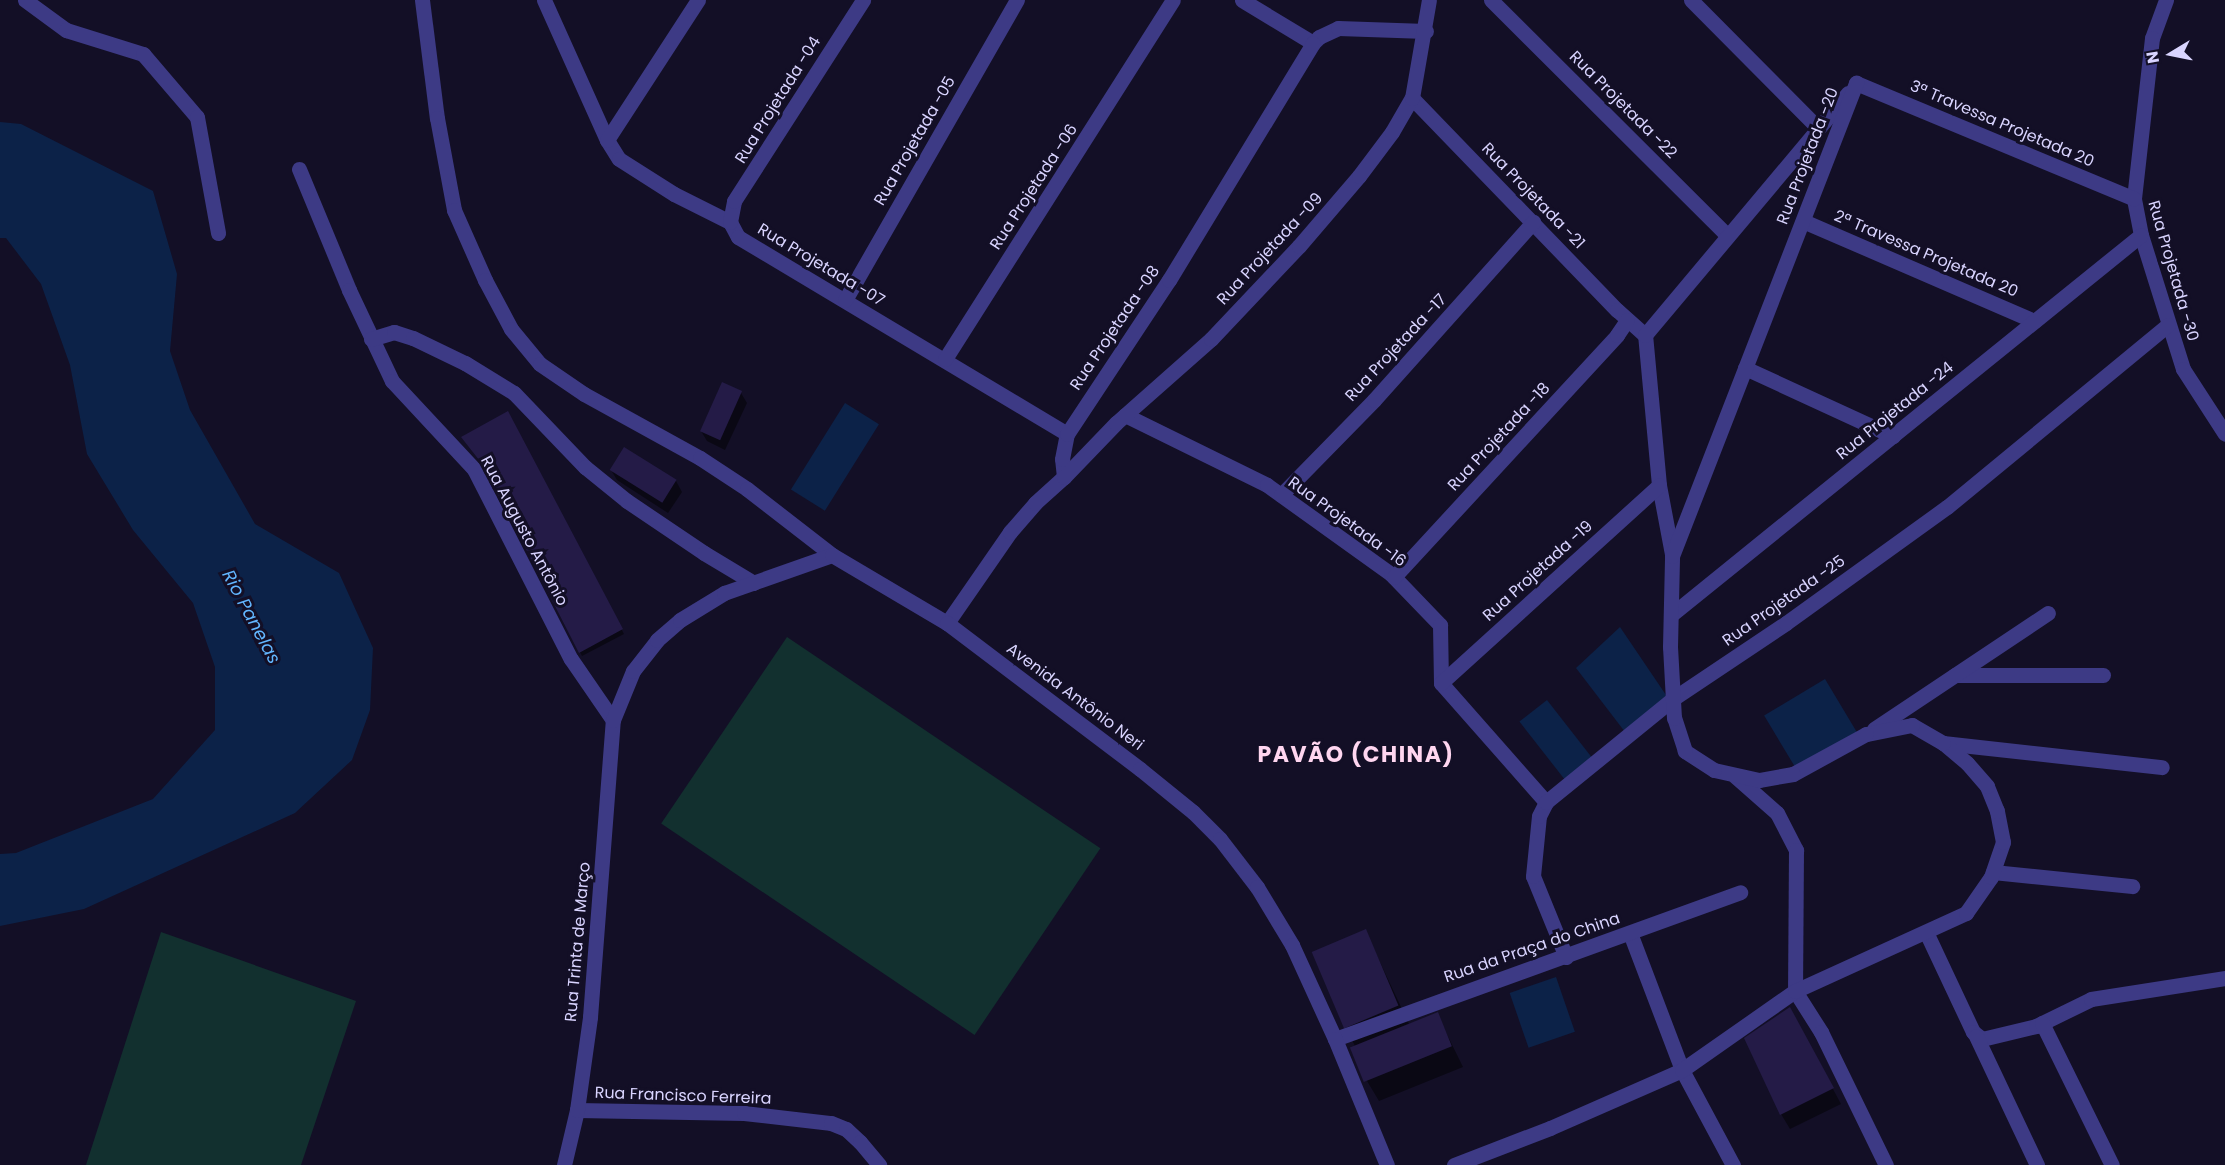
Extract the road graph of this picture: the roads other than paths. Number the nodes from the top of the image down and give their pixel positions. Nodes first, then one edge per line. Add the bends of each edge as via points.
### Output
1 (25, 0) edge
2 (423, 0) edge
3 (545, 0) edge
4 (698, 0) edge
5 (863, 0) edge
6 (1017, 0) edge
7 (1173, 0) edge
8 (1242, 0) edge
9 (1429, 0) edge
10 (1491, 0) edge
11 (1691, 0) edge
12 (2166, 0) edge
13 (1259, 4) edge
14 (1426, 32) junction
15 (1313, 43) junction
16 (1856, 83) junction
17 (1412, 98) junction
18 (1818, 128) junction
19 (607, 140) junction
20 (299, 169) dead end
21 (2134, 199) junction
22 (1803, 221) junction
23 (730, 222) junction
24 (1533, 222) junction
25 (218, 233) dead end
26 (2141, 235) junction
27 (1728, 236) junction
28 (845, 300) junction
29 (1627, 320) junction
30 (2034, 321) junction
31 (2169, 325) junction
32 (1645, 336) junction
33 (371, 339) junction
34 (945, 359) junction
35 (1745, 368) junction
36 (1125, 415) junction
37 (1067, 434) junction
38 (2225, 434) edge
39 (1893, 436) junction
40 (1064, 477) junction
41 (1659, 485) junction
42 (1281, 495) junction
43 (832, 555) junction
44 (1672, 556) junction
45 (1394, 577) junction
46 (754, 583) junction
47 (2048, 613) dead end
48 (1671, 615) junction
49 (947, 623) junction
50 (1955, 675) junction
51 (2103, 675) dead end
52 (1441, 683) junction
53 (1674, 698) junction
54 (613, 720) junction
55 (1866, 734) junction
56 (1943, 743) junction
57 (2162, 767) dead end
58 (1735, 776) junction
59 (1546, 802) junction
60 (1992, 875) junction
61 (2132, 886) dead end
62 (1740, 892) dead end
63 (1926, 932) junction
64 (1630, 933) junction
65 (1566, 957) junction
66 (2225, 978) edge
67 (1795, 990) junction
68 (2042, 1023) junction
69 (1977, 1037) junction
70 (1335, 1039) junction
71 (1682, 1070) junction
72 (577, 1110) junction
73 (564, 1165) edge
74 (879, 1165) edge
75 (1387, 1165) edge
76 (1455, 1165) edge
77 (1733, 1165) edge
78 (1886, 1165) edge
79 (2037, 1165) edge
80 (2112, 1165) edge

1 - 25 street via 66,30 143,54 197,117
2 - 43 street, Avenida Antônio Neri via 437,118 454,210 511,329 540,364 584,394 700,458
3 - 19 street, Rua Projetada -07
4 - 19 street
5 - 23 street, Rua Projetada -04 via 734,201
6 - 28 street, Rua Projetada -05
7 - 34 street, Rua Projetada -06
8 - 13 street
9 - 14 street, Rua Projetada -09
10 - 27 street, Rua Projetada -22
11 - 18 street
12 - 21 street, Rua Projetada -30 via 2152,38
13 - 15 street
14 - 15 street via 1338,28
14 - 17 street, Rua Projetada -09
15 - 37 street, Rua Projetada -08 via 1169,280
16 - 18 street, Rua Projetada -20
16 - 21 street, 3ª Travessa Projetada 20
16 - 22 street, Rua Projetada -20
17 - 24 street, Rua Projetada -21
17 - 36 street, Rua Projetada -09 via 1359,176 1299,246 1211,339
18 - 27 street, Rua Projetada -20
19 - 23 street, Rua Projetada -07 via 619,159 674,194
20 - 33 street, Rua Augusto Antônio
21 - 26 street, Rua Projetada -30
22 - 30 street, 2ª Travessa Projetada 20
22 - 35 street, Rua Projetada -20
23 - 28 street, Rua Projetada -07 via 738,237
24 - 29 street, Rua Projetada -21
24 - 42 street, Rua Projetada -17 via 1374,400
26 - 30 street, Rua Projetada -24
26 - 31 street, Rua Projetada -30
27 - 32 street, Rua Projetada -20
28 - 34 street, Rua Projetada -07
29 - 32 street, Rua Projetada -21
29 - 45 street, Rua Projetada -18
30 - 39 street, Rua Projetada -24
31 - 38 street, Rua Projetada -30 via 2183,369
31 - 53 street, Rua Projetada -25 via 1947,507
32 - 41 street
33 - 46 street via 394,332 412,338 465,363 514,393 585,467 627,501
33 - 54 street, Rua Augusto Antônio via 392,381 474,469 571,659
34 - 37 street, Rua Projetada -07
35 - 39 street
35 - 44 street, Rua Projetada -20
36 - 40 street, Rua Projetada -09
36 - 42 street, Rua Projetada -16
37 - 40 street, Rua Projetada -08 via 1062,459
39 - 48 street, Rua Projetada -24
40 - 49 street via 1010,532
41 - 44 street
41 - 52 street, Rua Projetada -19
42 - 45 street, Rua Projetada -16
43 - 46 street
43 - 49 street, Avenida Antônio Neri
44 - 48 street, Rua Projetada -20
45 - 52 street, Rua Projetada -16 via 1440,625
46 - 54 street via 724,593 680,620 657,640 633,671
47 - 50 street
48 - 53 street, Rua Projetada -20
49 - 70 street, Avenida Antônio Neri via 1147,774 1220,839 1257,887 1292,945
50 - 51 street
50 - 55 street
52 - 59 street
53 - 58 street, Rua Projetada -20 via 1674,718 1685,751 1714,770
53 - 59 street, Rua Projetada -25
54 - 72 street, Rua Trinta de Março via 590,1017
55 - 56 street via 1912,725
55 - 58 street via 1792,774 1759,780
56 - 57 street
56 - 60 street via 1987,786 1997,811 2003,842
58 - 67 street via 1777,813 1796,850
59 - 65 street via 1539,816 1533,876
60 - 61 street
60 - 63 street via 1966,913
62 - 64 street, Rua da Praça do China
63 - 67 street
63 - 69 street
64 - 65 street, Rua da Praça do China
64 - 71 street
65 - 70 street, Rua da Praça do China
66 - 68 street via 2091,999
67 - 71 street
67 - 78 street via 1821,1032
68 - 69 street via 1997,1036
68 - 80 street
69 - 79 street
70 - 75 street, Avenida Antônio Neri
71 - 76 street
71 - 77 street
72 - 73 street, Rua Trinta de Março
72 - 74 street, Rua Francisco Ferreira via 744,1113 831,1123 846,1129

